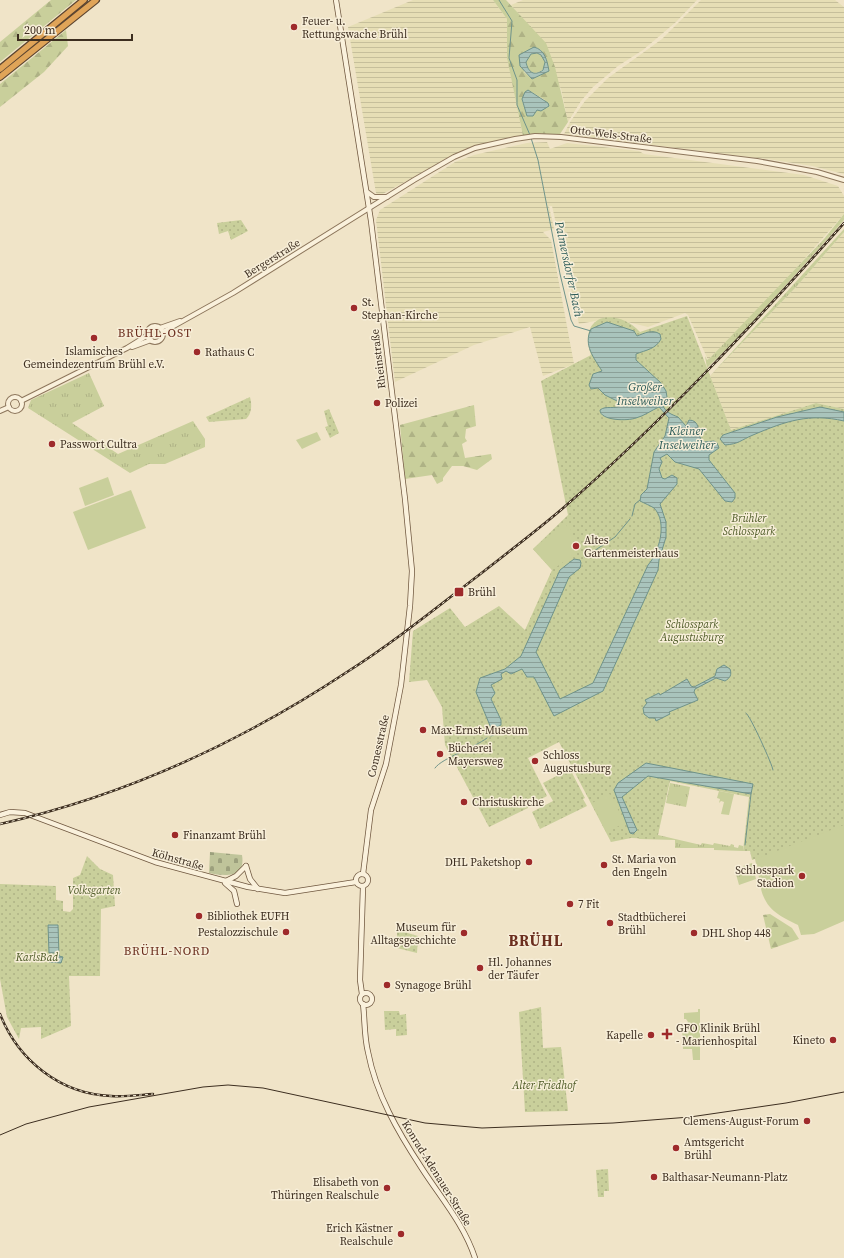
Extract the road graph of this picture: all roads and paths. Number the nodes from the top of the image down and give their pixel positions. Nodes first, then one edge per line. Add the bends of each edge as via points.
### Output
1 (84, 0) edge
2 (96, 0) edge
3 (336, 0) edge
4 (0, 69) edge
5 (0, 77) edge
6 (844, 180) edge
7 (367, 192) junction
8 (387, 197) junction
9 (369, 208) junction
10 (184, 320) junction
11 (160, 328) junction
12 (163, 332) junction
13 (148, 335) junction
14 (151, 340) junction
15 (127, 348) junction
16 (21, 401) junction
17 (9, 407) junction
18 (0, 411) edge
19 (408, 622) joint
20 (0, 815) edge
21 (363, 874) junction
22 (224, 881) junction
23 (356, 882) junction
24 (363, 887) junction
25 (258, 889) junction
26 (237, 904) dead end
27 (362, 994) junction
28 (363, 1004) junction
29 (475, 1258) edge

1 - 4 highway
2 - 5 highway
3 - 7 main road, Rheinstraße
6 - 8 street, Otto-Wels-Straße via 817,172 757,161 536,136 468,151 435,167
7 - 8 street via 374,197
7 - 9 main road, Rheinstraße
8 - 9 street, Otto-Wels-Straße
9 - 10 street, Bergerstraße via 233,293
9 - 19 main road, Rheinstraße via 411,563 412,586
10 - 11 street, Bergerstraße
10 - 12 street, Bergerstraße
11 - 12 street
11 - 13 street, Bergerstraße via 152,326
12 - 14 street, Bergerstraße via 159,340
13 - 14 street
13 - 15 street, Bergerstraße
14 - 15 street, Bergerstraße
15 - 16 street, Bergerstraße
16 - 17 street via 12,398
16 - 17 street via 19,410 13,411
17 - 18 street
19 - 21 main road, Comesstraße via 401,685 388,753 373,800
20 - 22 main road, Kölnstraße via 10,812 25,813 155,862
21 - 23 main road via 358,876
21 - 24 main road via 369,881
22 - 25 main road, Kölnstraße
22 - 25 main road via 236,876 246,866 250,879
22 - 26 main road via 234,891
23 - 24 main road
23 - 25 main road, Kölnstraße via 285,893
24 - 27 main road via 360,980
27 - 28 main road via 360,1000
27 - 28 main road via 368,994 371,999 369,1004
28 - 29 main road, Konrad-Adenauer-Straße via 374,1079 409,1148 462,1229

